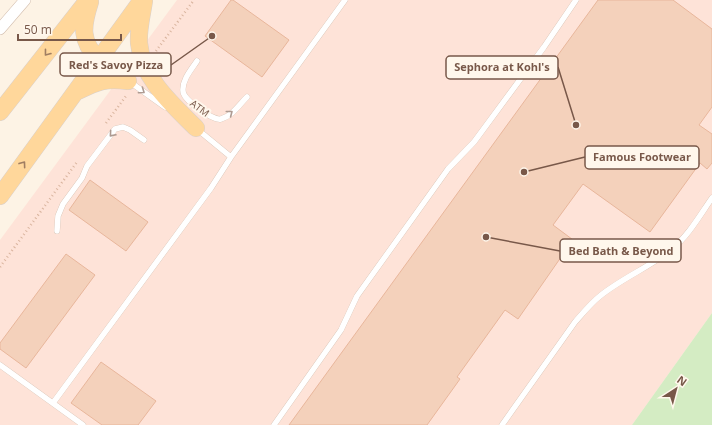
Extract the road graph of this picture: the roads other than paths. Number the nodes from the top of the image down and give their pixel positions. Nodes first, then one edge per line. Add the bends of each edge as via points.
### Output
1 (25, 0) edge
2 (90, 0) edge
3 (143, 0) edge
4 (345, 0) edge
5 (576, 0) edge
6 (0, 29) edge
7 (99, 61) junction
8 (197, 61) dead end
9 (131, 83) junction
10 (76, 92) junction
11 (247, 97) dead end
12 (0, 112) edge
13 (196, 128) junction
14 (144, 140) dead end
15 (231, 157) junction
16 (0, 196) edge
17 (712, 198) edge
18 (57, 231) dead end
19 (0, 365) edge
20 (53, 403) junction
21 (83, 425) edge
22 (274, 425) edge
23 (502, 425) edge

1 - 6 street
2 - 7 main road via 83,31 90,52
2 -> 12 main road
3 - 7 main road
3 - 13 main road via 139,38 144,64 154,84
4 - 15 lane
5 - 22 lane via 474,142 448,169 357,296 341,330
7 - 9 lane
7 - 10 main road
8 -> 11 lane, ATM via 183,85 184,97 190,102 211,117 221,119 232,113
9 - 10 main road via 104,80
9 -> 13 lane
16 -> 10 main road
13 - 15 lane
14 -> 18 lane via 123,127 115,129 63,204 58,216
15 - 20 lane
17 - 23 lane via 686,235 673,248 601,295 586,309
19 - 20 lane
20 - 21 lane

